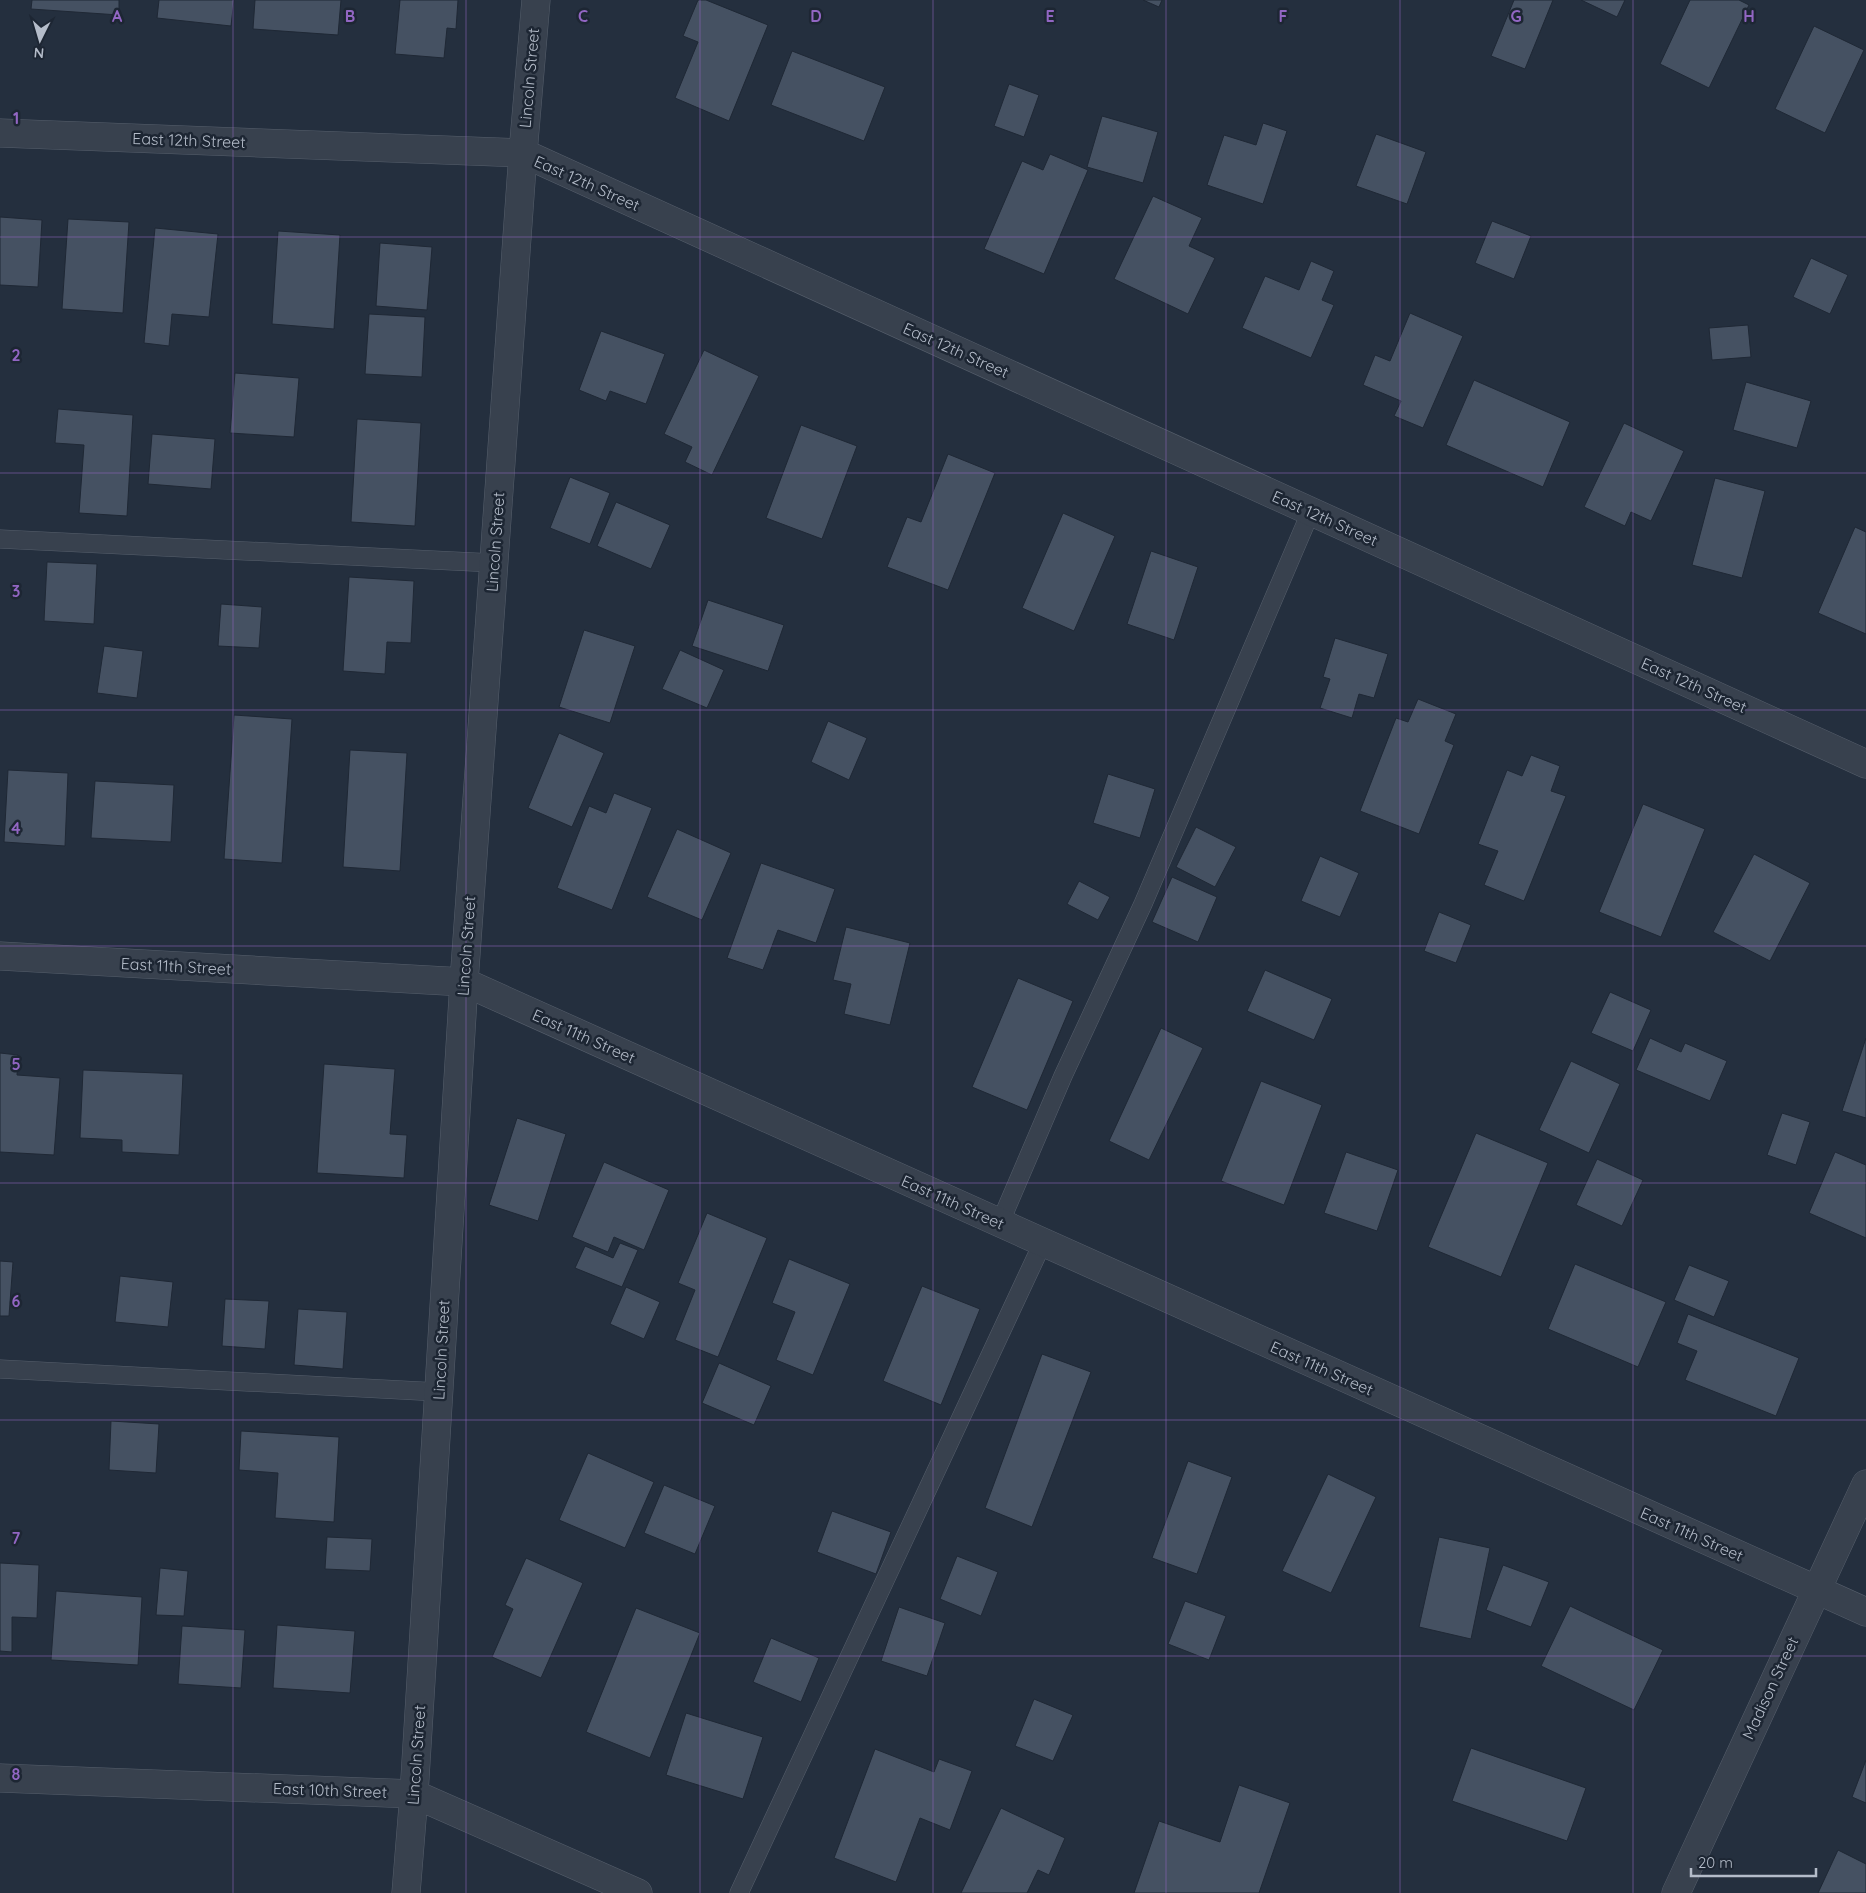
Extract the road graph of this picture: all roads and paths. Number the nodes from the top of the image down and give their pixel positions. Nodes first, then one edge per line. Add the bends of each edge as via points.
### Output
1 (536, 0) edge
2 (0, 133) edge
3 (523, 154) junction
4 (1312, 512) junction
5 (0, 539) edge
6 (494, 563) junction
7 (1866, 764) edge
8 (0, 956) edge
9 (464, 982) junction
10 (1000, 1223) junction
11 (1043, 1242) junction
12 (0, 1369) edge
13 (439, 1392) junction
14 (1866, 1484) edge
15 (1816, 1590) junction
16 (1866, 1612) edge
17 (0, 1778) edge
18 (414, 1794) junction
19 (406, 1893) edge
20 (638, 1893) edge
21 (739, 1893) edge
22 (1676, 1893) edge

1 - 3 street, Lincoln Street
2 - 3 street, East 12th Street
3 - 4 street, East 12th Street
3 - 6 street, Lincoln Street
4 - 7 street, East 12th Street
4 - 10 lane via 1143,904 1063,1076
5 - 6 lane
6 - 9 street, Lincoln Street
8 - 9 street, East 11th Street
9 - 10 street, East 11th Street
9 - 13 street, Lincoln Street
10 - 11 street, East 11th Street
11 - 15 street, East 11th Street
11 - 21 lane
12 - 13 lane
13 - 18 street, Lincoln Street
14 - 15 street, Madison Street
15 - 16 street, East 11th Street
15 - 22 street, Madison Street
17 - 18 street, East 10th Street
18 - 19 street, Lincoln Street
18 - 20 street, East 10th Street

